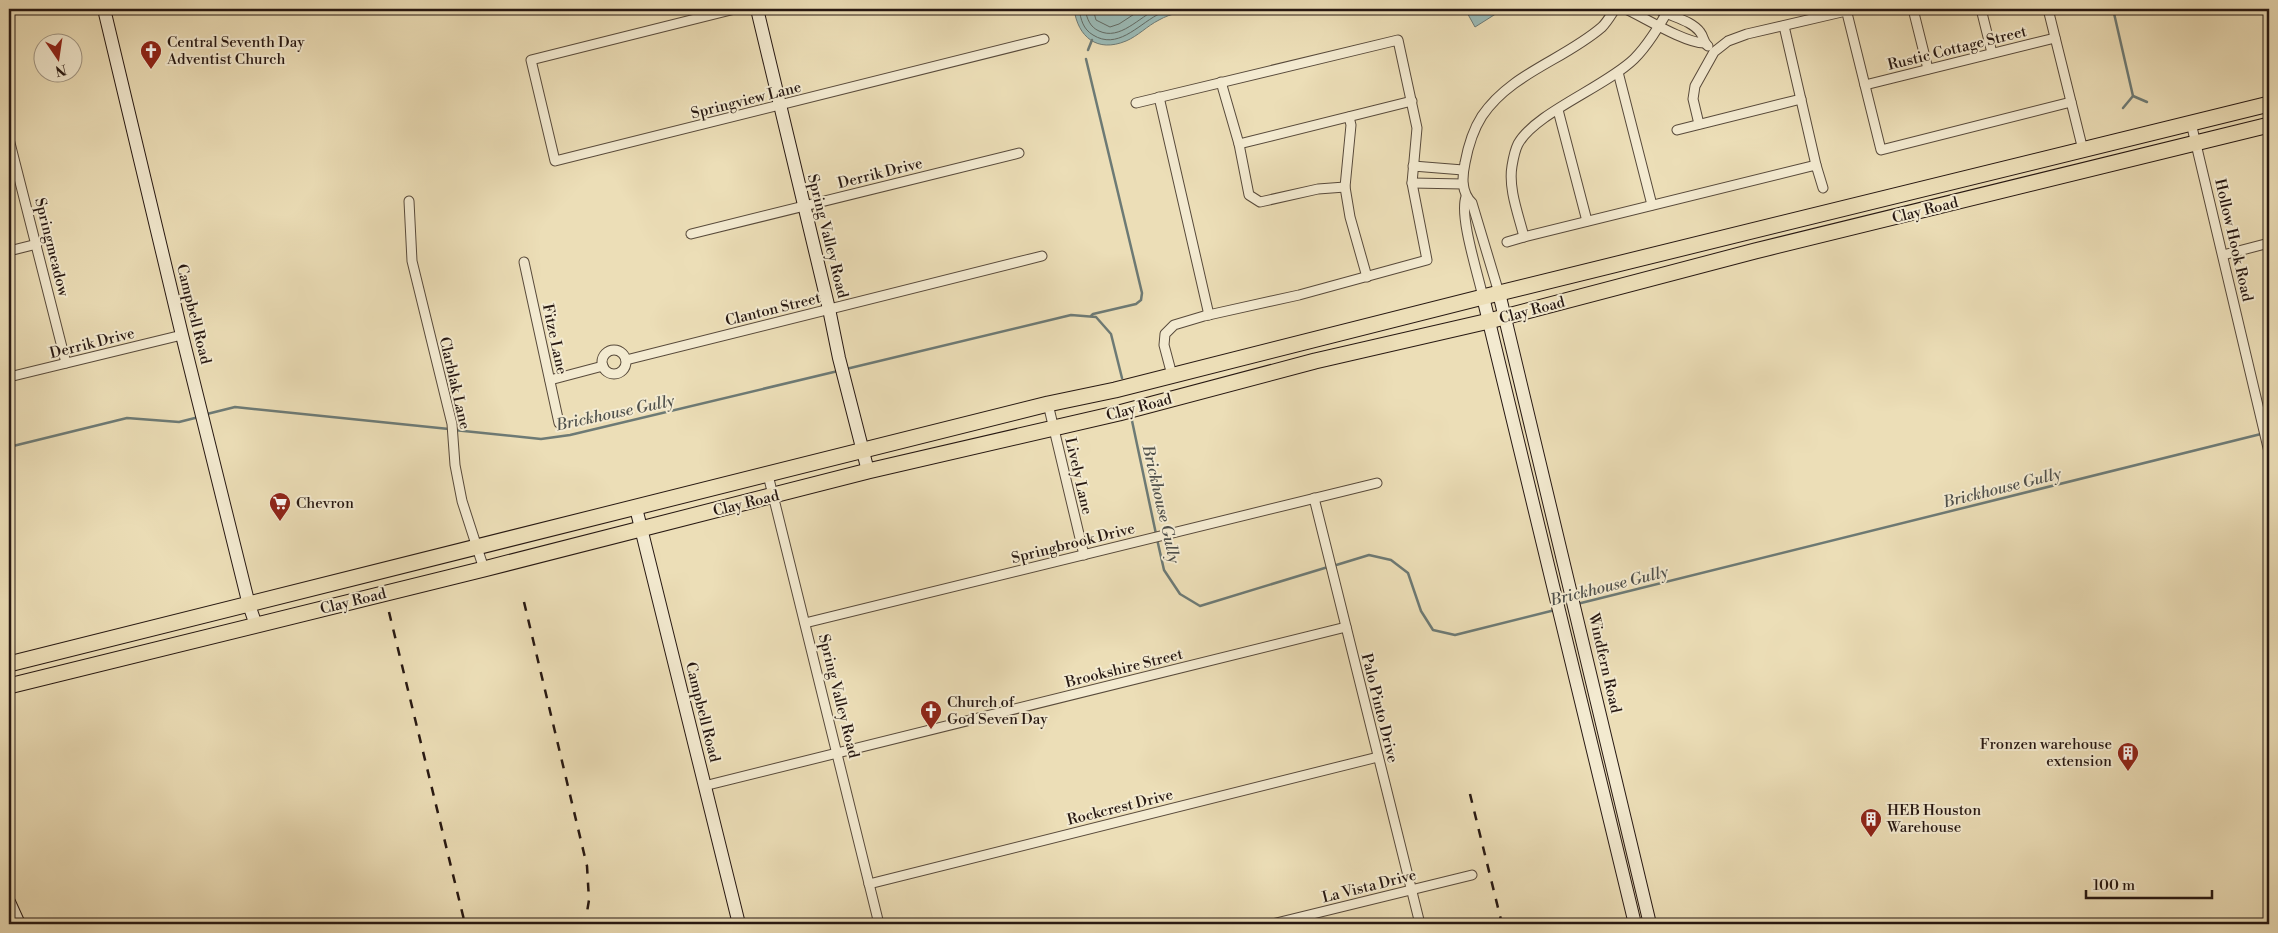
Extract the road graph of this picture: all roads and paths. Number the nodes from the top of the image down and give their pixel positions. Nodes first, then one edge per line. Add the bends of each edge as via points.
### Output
1 (104, 9) edge
2 (735, 9) edge
3 (757, 9) edge
4 (1616, 9) edge
5 (1626, 9) edge
6 (1913, 9) edge
7 (1981, 9) edge
8 (2048, 9) edge
9 (1664, 10) edge
10 (1846, 10) edge
11 (1641, 12) edge
12 (1660, 25) junction
13 (1784, 26) junction
14 (2055, 38) junction
15 (1044, 39) dead end
16 (1704, 43) junction
17 (1714, 52) junction
18 (1992, 53) junction
19 (1928, 69) junction
20 (1618, 72) junction
21 (1222, 82) junction
22 (1865, 85) junction
23 (1159, 97) junction
24 (1801, 99) junction
25 (1412, 101) junction
26 (2071, 102) junction
27 (1136, 103) dead end
28 (2269, 104) edge
29 (780, 106) junction
30 (1558, 110) junction
31 (1349, 117) junction
32 (2191, 123) junction
33 (1699, 124) junction
34 (2269, 125) edge
35 (1677, 130) dead end
36 (9, 139) edge
37 (1239, 144) junction
38 (2196, 144) junction
39 (2083, 150) junction
40 (1018, 153) dead end
41 (2038, 161) junction
42 (1816, 165) junction
43 (1413, 166) junction
44 (1463, 170) junction
45 (2043, 180) junction
46 (1412, 183) junction
47 (1463, 184) junction
48 (1345, 187) junction
49 (1823, 188) dead end
50 (1898, 195) junction
51 (1466, 197) junction
52 (409, 201) dead end
53 (1652, 205) junction
54 (804, 206) junction
55 (1903, 215) junction
56 (1587, 222) junction
57 (1751, 231) junction
58 (691, 234) dead end
59 (1524, 237) junction
60 (1507, 242) dead end
61 (2269, 243) edge
62 (37, 244) junction
63 (9, 251) edge
64 (1755, 251) junction
65 (2223, 255) junction
66 (1042, 256) dead end
67 (524, 262) dead end
68 (1367, 277) junction
69 (1499, 293) junction
70 (1483, 297) junction
71 (829, 309) junction
72 (1209, 315) junction
73 (1506, 316) junction
74 (1489, 321) junction
75 (182, 335) junction
76 (1312, 341) junction
77 (626, 360) junction
78 (1315, 361) junction
79 (66, 363) junction
80 (603, 366) junction
81 (1172, 375) junction
82 (9, 377) edge
83 (550, 380) junction
84 (1048, 404) junction
85 (559, 423) dead end
86 (1054, 429) junction
87 (2268, 447) edge
88 (863, 450) junction
89 (868, 471) junction
90 (1542, 473) junction
91 (768, 475) junction
92 (1526, 477) junction
93 (1378, 483) dead end
94 (773, 496) junction
95 (1314, 498) junction
96 (636, 508) junction
97 (642, 529) junction
98 (533, 534) junction
99 (475, 548) junction
100 (1084, 555) junction
101 (533, 557) junction
102 (484, 569) junction
103 (1552, 583) junction
104 (1571, 588) junction
105 (250, 605) junction
106 (805, 623) junction
107 (256, 625) junction
108 (1346, 627) junction
109 (123, 636) junction
110 (128, 656) junction
111 (34, 658) junction
112 (9, 664) edge
113 (40, 678) junction
114 (9, 686) edge
115 (836, 752) junction
116 (1378, 757) junction
117 (704, 786) junction
118 (1472, 875) dead end
119 (869, 884) junction
120 (1411, 890) junction
121 (9, 902) edge
122 (19, 924) edge
123 (739, 924) edge
124 (879, 924) edge
125 (1272, 924) edge
126 (1420, 924) edge
127 (1635, 924) edge
128 (1650, 924) edge

1 - 75 street, Campbell Road
2 - 29 street, Springview Lane via 531,60 555,161
3 - 29 street, Spring Valley Road
4 - 44 street via 1603,26 1517,81 1491,104 1469,144
5 - 11 street
6 - 19 street
7 - 18 street
8 - 14 street
9 - 12 street
9 - 16 street via 1700,32
10 - 13 street
10 - 22 street
11 - 12 street
12 - 16 street via 1695,43
12 - 20 street via 1634,58
13 - 17 street via 1728,41
13 - 24 street
14 - 18 street, Rustic Cottage Street
14 - 26 street
15 - 29 street, Springview Lane
16 - 17 street
17 - 33 street via 1695,86 1693,99
18 - 19 street, Rustic Cottage Street
19 - 22 street, Rustic Cottage Street
20 - 30 street
20 - 53 street
21 - 23 street
21 - 25 street via 1398,40
21 - 37 street
22 - 26 street via 1881,150
23 - 27 street
23 - 72 street
24 - 33 street
24 - 42 street
25 - 31 street
25 - 43 street via 1417,128
26 - 39 street
28 - 32 main road, Clay Road
29 - 54 street, Spring Valley Road
30 - 56 street
30 - 59 street via 1534,124 1518,144 1511,168
31 - 37 street
31 - 48 street
32 - 38 street, Hollow Hook Road
32 - 39 main road, Clay Road
33 - 35 street
34 - 38 main road, Clay Road
36 - 62 street, Springmeadow
37 - 48 street via 1248,195 1260,202 1318,189
38 - 45 main road, Clay Road
38 - 65 street, Hollow Hook Road
39 - 41 main road, Clay Road
40 - 54 street, Derrik Drive
41 - 45 main road
41 - 50 main road, Clay Road
42 - 49 street
42 - 53 street
43 - 44 street
43 - 46 street
44 - 47 street
45 - 55 main road, Clay Road
46 - 47 street
46 - 68 street via 1428,260
47 - 51 street
48 - 68 street
50 - 55 main road
50 - 57 main road, Clay Road
51 - 69 street via 1472,203
51 - 70 street via 1466,218
52 - 99 street, Clarblak Lane via 412,261 452,424 455,465
53 - 56 street
54 - 58 street, Derrik Drive
54 - 71 street, Spring Valley Road
55 - 64 main road, Clay Road
56 - 59 street
57 - 64 main road
57 - 69 main road, Clay Road
59 - 60 street
61 - 65 street
62 - 63 street
62 - 79 street, Springmeadow
64 - 73 main road, Clay Road
65 - 87 street, Hollow Hook Road
66 - 71 street, Clanton Street
67 - 83 street, Fitze Lane
68 - 72 street
69 - 70 main road, Clay Road
69 - 73 street, Windfern Road
70 - 74 street
70 - 76 main road, Clay Road
71 - 77 street, Clanton Street
71 - 88 street, Spring Valley Road via 838,358
72 - 81 street via 1174,325 1165,334 1164,345
73 - 74 main road, Clay Road
73 - 90 street, Windfern Road
74 - 78 main road, Clay Road
74 - 92 street
75 - 79 street, Derrik Drive
75 - 105 street, Campbell Road
76 - 78 main road
76 - 81 main road, Clay Road
77 - 80 street, Clanton Street via 625,369 617,374 608,373
77 - 80 street, Clanton Street via 620,352 611,351 604,356
78 - 86 main road, Clay Road
79 - 82 street, Derrik Drive
80 - 83 street, Clanton Street
81 - 84 main road, Clay Road
83 - 85 street, Fitze Lane
84 - 86 street, Lively Lane
84 - 88 main road, Clay Road
86 - 89 main road, Clay Road
86 - 100 street, Lively Lane
88 - 89 street, Spring Valley Road
88 - 91 main road, Clay Road
89 - 94 main road, Clay Road
90 - 92 street
90 - 104 street, Windfern Road
91 - 94 street, Spring Valley Road
91 - 96 main road, Clay Road
92 - 103 street
93 - 95 street, Springbrook Drive
94 - 97 main road, Clay Road
94 - 106 street, Spring Valley Road
95 - 100 street, Springbrook Drive
95 - 108 street, Palo Pinto Drive
96 - 97 street, Campbell Road
96 - 98 main road, Clay Road
97 - 101 main road, Clay Road
97 - 117 street, Campbell Road
98 - 99 main road, Clay Road
98 - 101 main road
99 - 102 street, Clarblak Lane
99 - 105 main road, Clay Road
100 - 106 street, Springbrook Drive
101 - 102 main road, Clay Road
102 - 107 main road, Clay Road
103 - 104 street
103 - 127 street
104 - 128 street, Windfern Road
105 - 107 street, Campbell Road
105 - 109 main road, Clay Road
106 - 115 street, Spring Valley Road
107 - 110 main road, Clay Road
108 - 115 street, Brookshire Street
108 - 116 street, Palo Pinto Drive
109 - 110 main road
109 - 111 main road, Clay Road
110 - 113 main road, Clay Road
111 - 112 main road, Clay Road
111 - 113 main road
113 - 114 main road, Clay Road
115 - 117 street, Brookshire Street
115 - 119 street, Spring Valley Road
116 - 119 street, Rockcrest Drive
116 - 120 street, Palo Pinto Drive
117 - 123 street, Campbell Road
118 - 120 street, La Vista Drive
119 - 124 street, Spring Valley Road
120 - 125 street, La Vista Drive
120 - 126 street, Palo Pinto Drive
121 - 122 street

